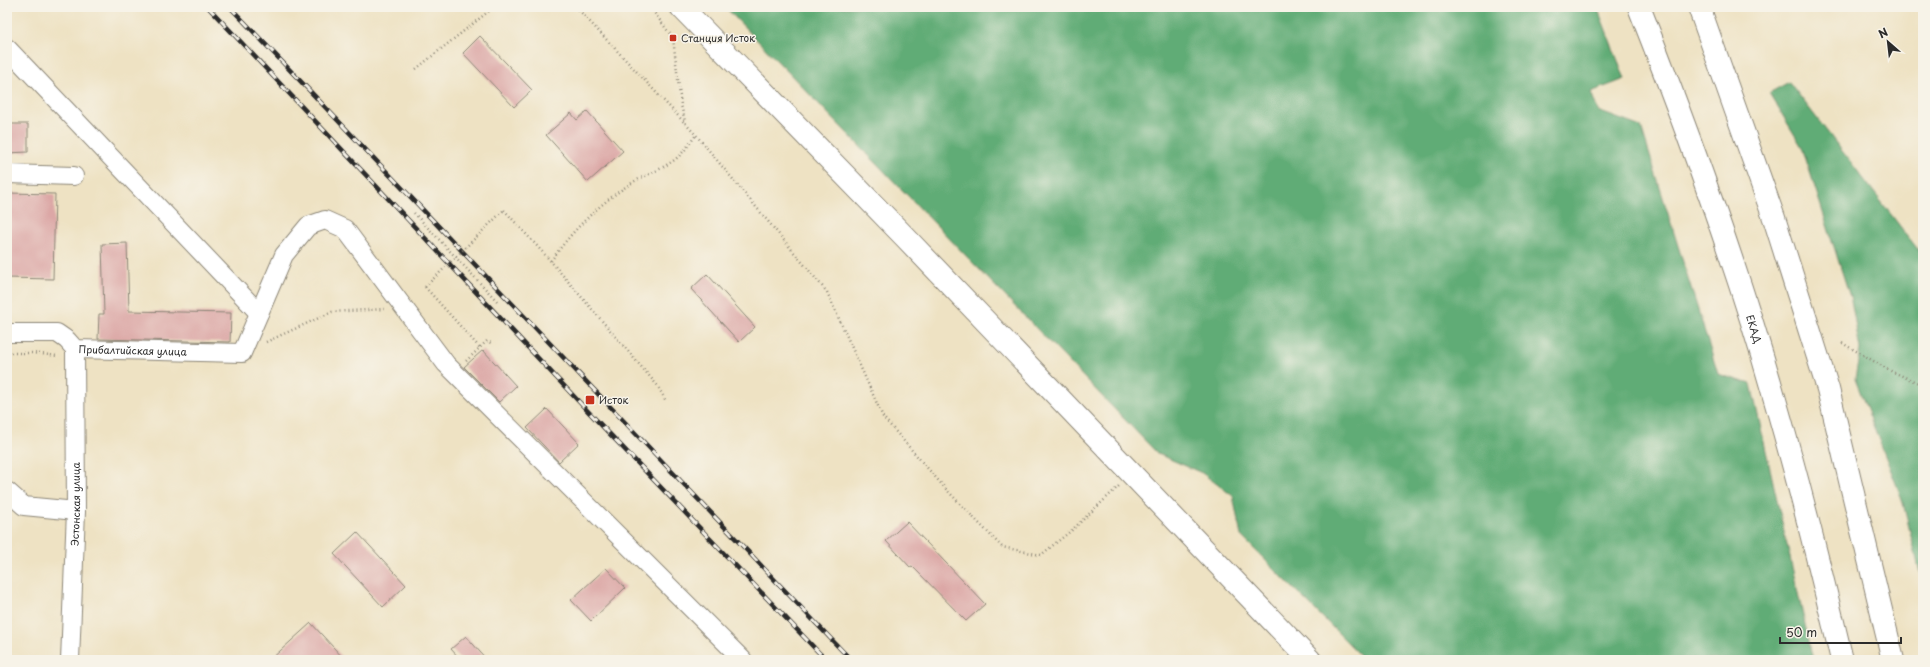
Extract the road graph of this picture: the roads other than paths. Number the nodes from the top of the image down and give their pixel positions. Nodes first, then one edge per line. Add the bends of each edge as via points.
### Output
1 (681, 7) edge
2 (1639, 7) edge
3 (1698, 7) edge
4 (7, 48) edge
5 (7, 174) edge
6 (74, 176) dead end
7 (259, 313) junction
8 (7, 333) edge
9 (75, 353) junction
10 (7, 491) edge
11 (76, 511) junction
12 (70, 660) edge
13 (743, 660) edge
14 (1310, 660) edge
15 (1842, 660) edge
16 (1893, 660) edge

1 - 14 main road via 905,236
2 - 15 main road, ЕКАД via 1682,115 1773,392 1813,536
3 - 16 main road via 1774,218 1828,389
4 - 7 street
5 - 6 street
7 - 9 street, Прибалтийская улица via 242,353
7 - 13 street via 284,256 308,226 325,220 345,229 454,373
8 - 9 street, Прибалтийская улица via 57,333
9 - 11 street, Эстонская улица
10 - 11 street via 24,506
11 - 12 street, Эстонская улица

